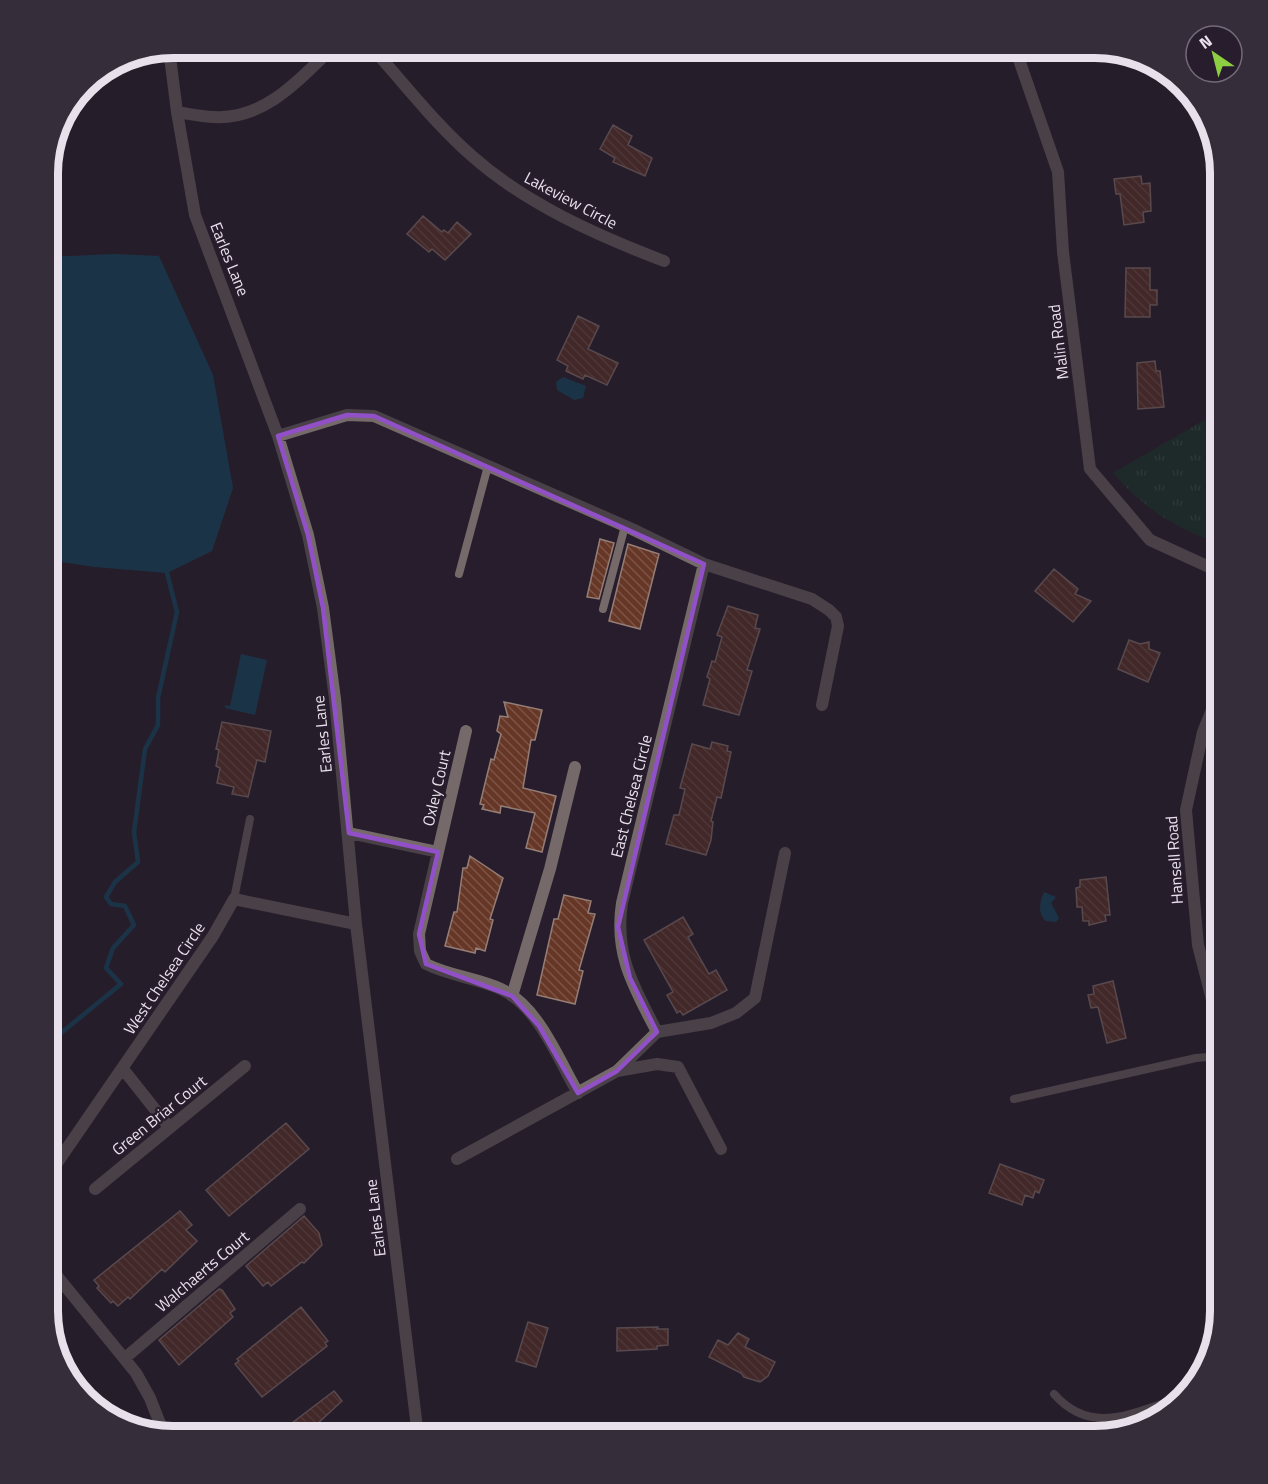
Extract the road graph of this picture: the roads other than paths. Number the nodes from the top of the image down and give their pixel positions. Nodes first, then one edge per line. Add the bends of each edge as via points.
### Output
1 (170, 58) edge
2 (321, 58) edge
3 (381, 58) edge
4 (1019, 59) edge
5 (177, 112) junction
6 (664, 261) dead end
7 (278, 436) junction
8 (488, 466) junction
9 (625, 526) junction
10 (704, 564) junction
11 (1210, 567) edge
12 (459, 574) dead end
13 (603, 609) dead end
14 (822, 705) dead end
15 (1210, 715) edge
16 (466, 732) dead end
17 (575, 767) dead end
18 (250, 819) dead end
19 (349, 833) junction
20 (438, 852) junction
21 (785, 853) dead end
22 (234, 899) junction
23 (356, 924) junction
24 (1210, 992) edge
25 (512, 996) junction
26 (657, 1032) junction
27 (1210, 1057) edge
28 (245, 1066) dead end
29 (123, 1069) junction
30 (617, 1071) junction
31 (578, 1094) junction
32 (1014, 1099) dead end
33 (169, 1127) junction
34 (721, 1149) dead end
35 (457, 1159) dead end
36 (58, 1162) edge
37 (95, 1189) dead end
38 (300, 1209) dead end
39 (58, 1277) edge
40 (125, 1358) junction
41 (1054, 1394) dead end
42 (1162, 1403) edge
43 (160, 1425) edge
44 (417, 1426) edge

1 - 5 street, Earles Lane
2 - 5 street via 287,91 250,112 215,117
3 - 6 street, Lakeview Circle via 472,156 517,191 610,240
4 - 11 street, Malin Road via 1058,172 1063,252 1090,469 1150,540
5 - 7 street, Earles Lane via 195,215
7 - 8 street via 346,415 374,416
7 - 19 street, Earles Lane via 308,535 323,608
8 - 9 street
8 - 12 lane
9 - 10 street
9 - 13 lane
10 - 14 street via 812,598 836,617 838,626
10 - 26 street, East Chelsea Circle via 618,927 630,978
15 - 24 street, Hansell Road via 1186,810 1198,945
16 - 20 street, Oxley Court
17 - 25 street
18 - 22 lane
19 - 20 street
19 - 23 street, Earles Lane
20 - 25 street via 419,934 426,964
21 - 26 street via 755,998 736,1013 711,1023
22 - 23 street
22 - 29 street, West Chelsea Circle
23 - 44 street, Earles Lane
25 - 31 street via 539,1026
26 - 30 street
27 - 32 lane
28 - 33 street, Green Briar Court
29 - 33 street
29 - 36 street, West Chelsea Circle
30 - 31 street
30 - 34 street via 657,1064 678,1067
31 - 35 street
33 - 37 street, Green Briar Court
38 - 40 street, Walchaerts Court
39 - 40 street
40 - 43 street via 144,1384
41 - 42 lane via 1068,1409 1104,1420

